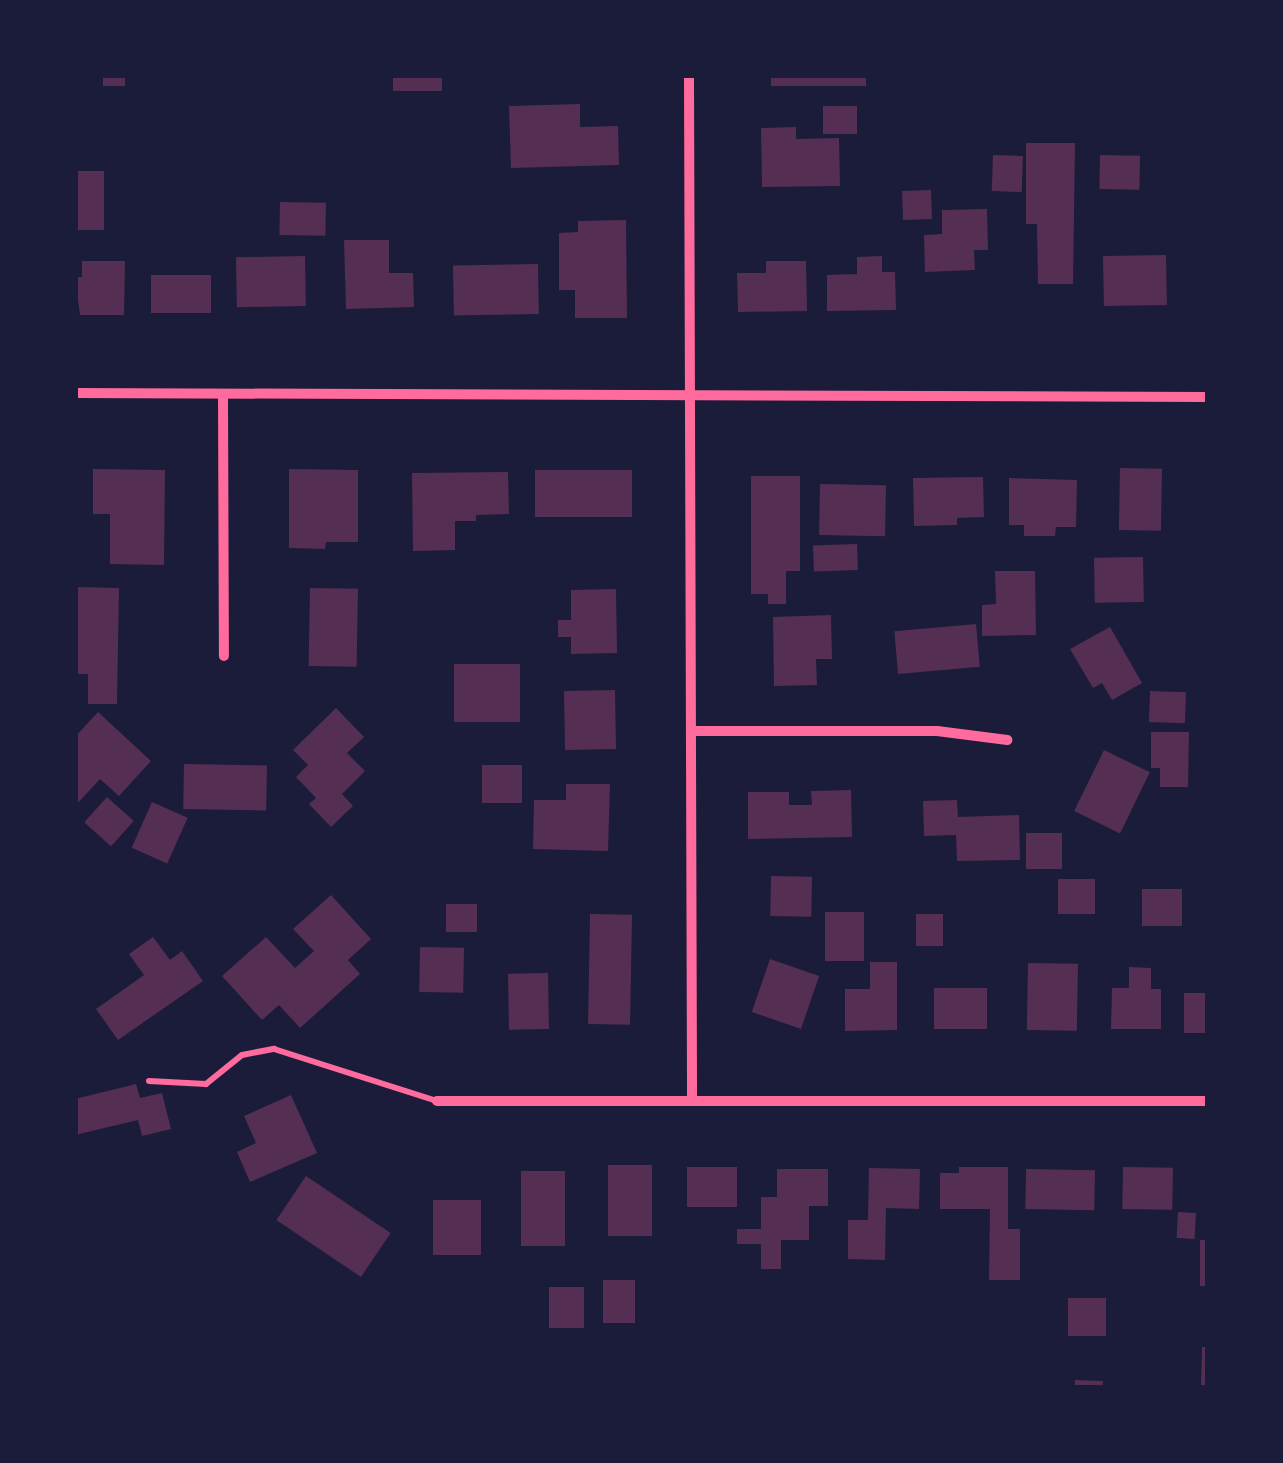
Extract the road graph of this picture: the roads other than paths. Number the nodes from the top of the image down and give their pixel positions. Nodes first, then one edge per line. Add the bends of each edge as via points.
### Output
1 (689, 75) edge
2 (75, 394) edge
3 (223, 394) junction
4 (690, 395) junction
5 (1208, 397) edge
6 (224, 656) dead end
7 (691, 730) junction
8 (1007, 740) dead end
9 (149, 1080) dead end
10 (437, 1101) joint
11 (692, 1101) junction
12 (1208, 1101) edge

1 - 4 street
2 - 3 street
3 - 4 street
3 - 6 street
4 - 5 street
4 - 7 street
7 - 8 street via 937,731
7 - 11 street
9 - 10 lane via 206,1084 242,1054 274,1049
10 - 11 street
11 - 12 street

